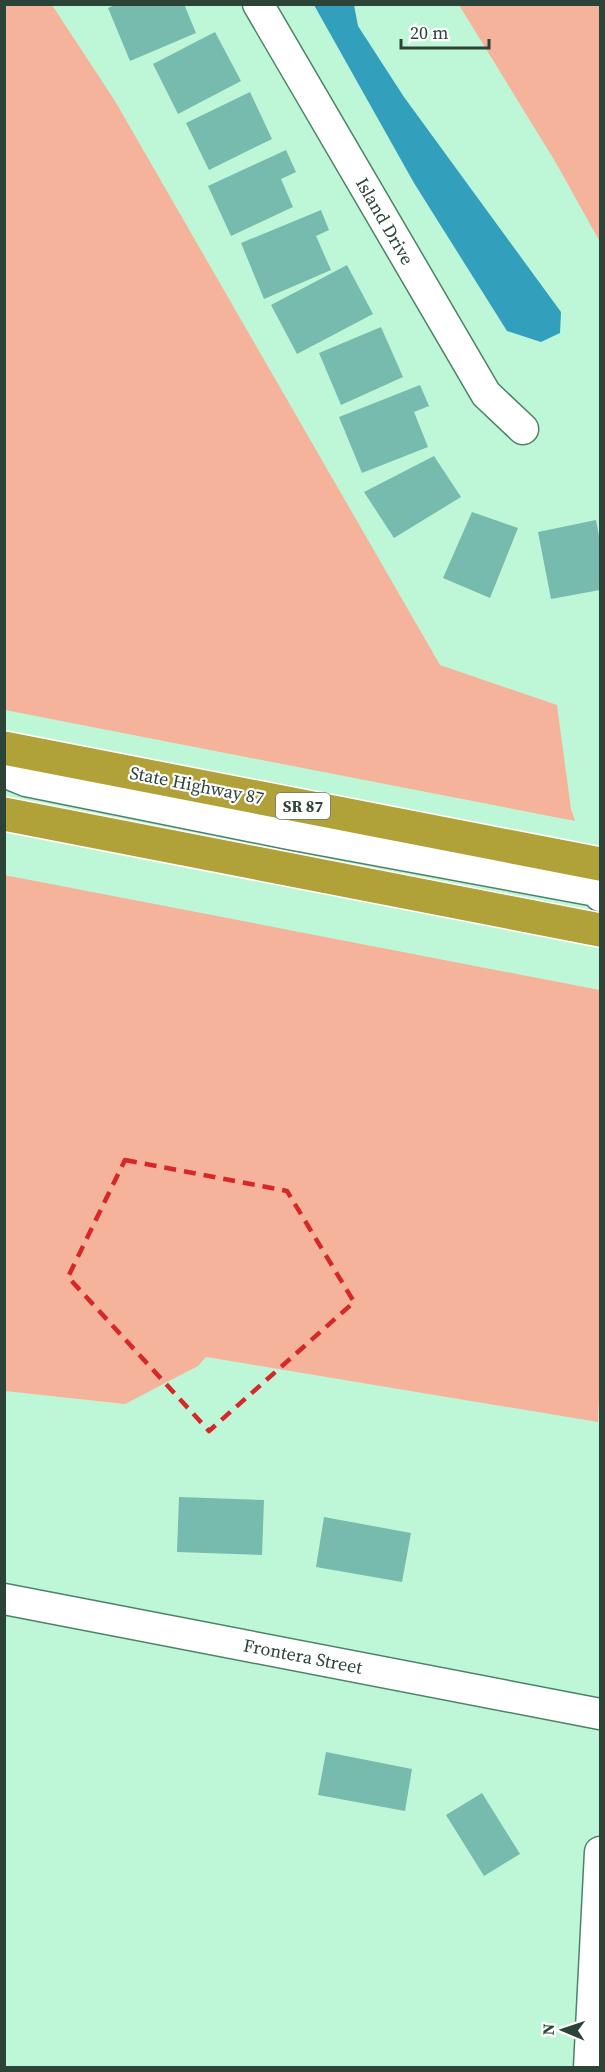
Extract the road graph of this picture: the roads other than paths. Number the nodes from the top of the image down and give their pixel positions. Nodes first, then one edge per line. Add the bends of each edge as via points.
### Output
1 (258, 4) edge
2 (523, 429) dead end
3 (4, 748) edge
4 (4, 772) edge
5 (4, 814) edge
6 (600, 864) edge
7 (600, 896) edge
8 (600, 930) edge
9 (4, 1599) edge
10 (600, 1714) edge
11 (600, 1852) edge
12 (589, 2067) edge

1 - 2 street, Island Drive via 486,394
3 - 6 highway, State Highway 87 / SR 87
4 - 7 street via 26,782 596,891
5 - 8 highway
9 - 10 street, Frontera Street
11 - 12 street

